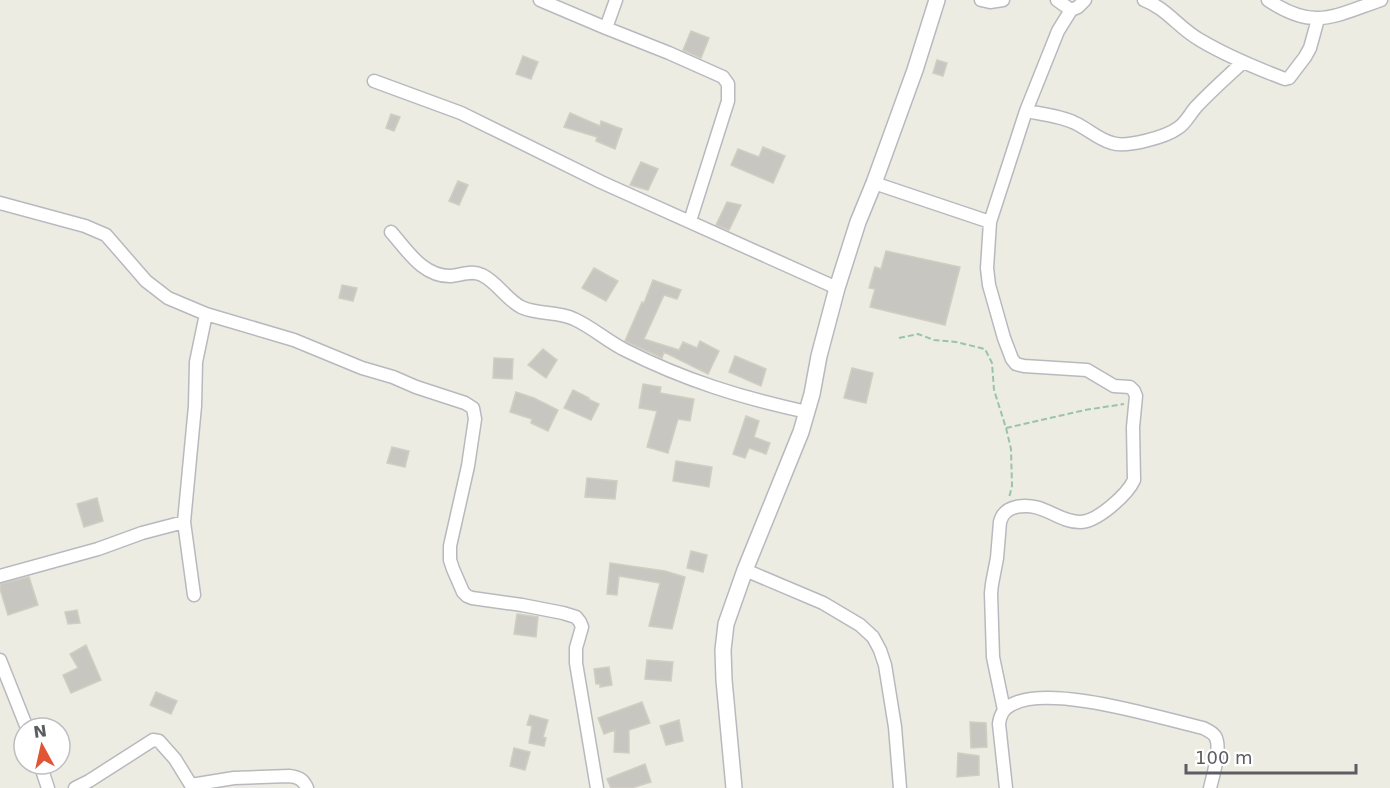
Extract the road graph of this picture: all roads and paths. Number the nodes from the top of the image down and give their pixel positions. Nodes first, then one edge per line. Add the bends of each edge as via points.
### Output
1 (540, 0) edge
2 (616, 0) edge
3 (937, 0) edge
4 (981, 0) edge
5 (1003, 0) edge
6 (1057, 0) edge
7 (1085, 0) edge
8 (1144, 0) edge
9 (1268, 0) edge
10 (1381, 0) edge
11 (1071, 10) junction
12 (1318, 19) junction
13 (606, 28) junction
14 (1243, 62) junction
15 (374, 81) dead end
16 (1026, 111) junction
17 (874, 183) junction
18 (0, 203) edge
19 (690, 221) junction
20 (990, 222) junction
21 (391, 232) dead end
22 (837, 288) junction
23 (206, 314) junction
24 (899, 338) dead end
25 (1136, 402) junction
26 (807, 412) junction
27 (1006, 428) junction
28 (1005, 512) junction
29 (184, 522) junction
30 (745, 570) junction
31 (0, 576) edge
32 (194, 595) dead end
33 (0, 660) edge
34 (1004, 710) junction
35 (22, 716) edge
36 (192, 786) edge
37 (75, 788) edge
38 (307, 788) edge
39 (597, 788) edge
40 (734, 788) edge
41 (900, 788) edge
42 (1006, 788) edge
43 (1210, 788) edge

1 - 13 street
2 - 13 street
3 - 17 street
4 - 5 street
6 - 11 street
7 - 11 street
8 - 14 street via 1199,40
9 - 12 street via 1297,16
10 - 12 street
11 - 16 street via 1058,31
12 - 14 street via 1305,57 1287,79
13 - 19 street via 723,77 728,84 728,101
14 - 16 street via 1212,90 1180,128 1122,146 1099,138 1074,122
15 - 19 street via 461,113
16 - 20 street
17 - 20 street
17 - 22 street
18 - 23 street via 98,230 159,292
19 - 22 street
20 - 25 street via 989,285 1016,364 1087,370 1113,386 1130,387
21 - 26 street via 432,273 482,274 520,306 572,318 623,349 690,380
22 - 26 street
23 - 29 street via 196,362
23 - 39 street via 294,340 473,408 468,465 450,560 467,596 563,613 580,622 576,663
24 - 27 path via 918,334 985,350 992,363 994,390
25 - 27 path
25 - 28 street via 1134,480 1120,498 1094,519 1080,522 1035,507
26 - 30 street
27 - 28 path via 1012,486
28 - 34 street via 1000,522 991,593 993,657
29 - 31 street
29 - 32 street
30 - 40 street via 726,624 723,650
30 - 41 street via 823,603 873,637 886,674
33 - 35 street
34 - 42 street via 999,724
34 - 43 street via 1020,701 1063,698 1203,728 1217,741
36 - 37 street via 175,759 159,741 153,740
36 - 38 street via 234,778 289,776 304,781

